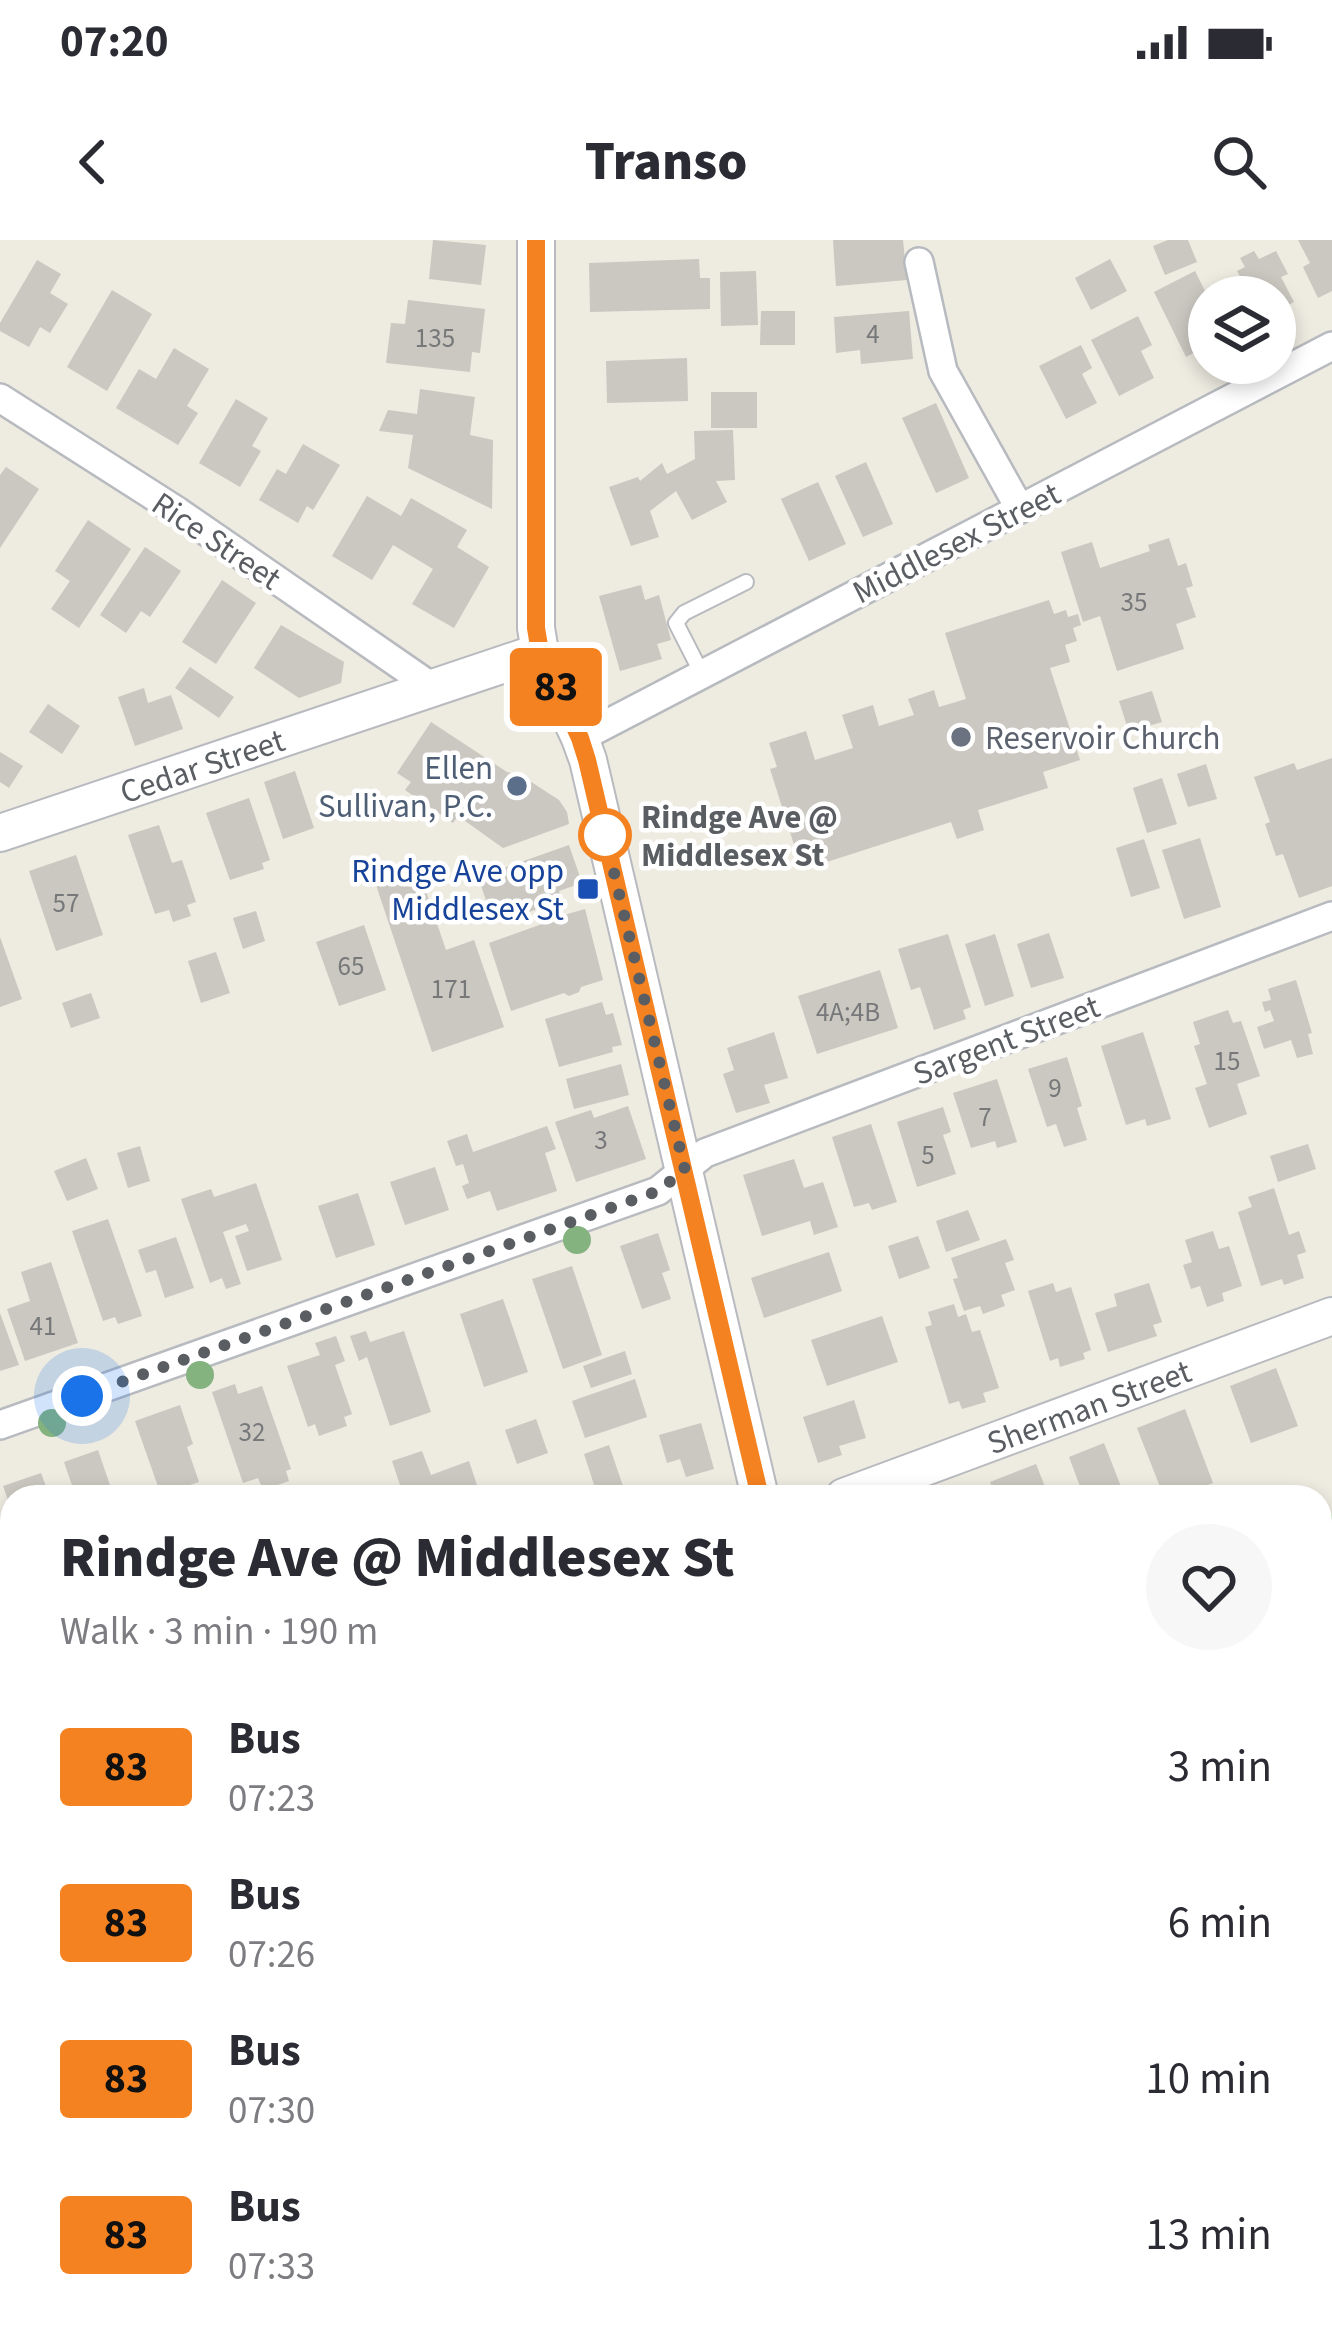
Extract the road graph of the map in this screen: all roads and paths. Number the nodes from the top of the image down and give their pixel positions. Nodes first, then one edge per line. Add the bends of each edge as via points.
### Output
1 (536, 240) edge
2 (919, 262) dead end
3 (1332, 346) edge
4 (0, 398) edge
5 (1020, 509) junction
6 (746, 582) dead end
7 (540, 652) junction
8 (702, 674) junction
9 (432, 686) junction
10 (580, 738) junction
11 (0, 833) edge
12 (1332, 916) edge
13 (685, 1170) junction
14 (1332, 1316) edge
15 (0, 1425) edge
16 (757, 1485) edge
17 (876, 1485) edge

1 - 7 street
2 - 5 street via 944,371
3 - 5 street, Middlesex Street
4 - 9 street, Rice Street
5 - 8 street, Middlesex Street
6 - 8 lane via 676,623
7 - 9 street, Cedar Street
7 - 10 street
8 - 10 street, Middlesex Street
9 - 11 street, Cedar Street
10 - 13 street
12 - 13 street, Sargent Street via 705,1153
13 - 15 street, Sargent Street via 658,1191
13 - 16 street
14 - 17 street, Sherman Street

